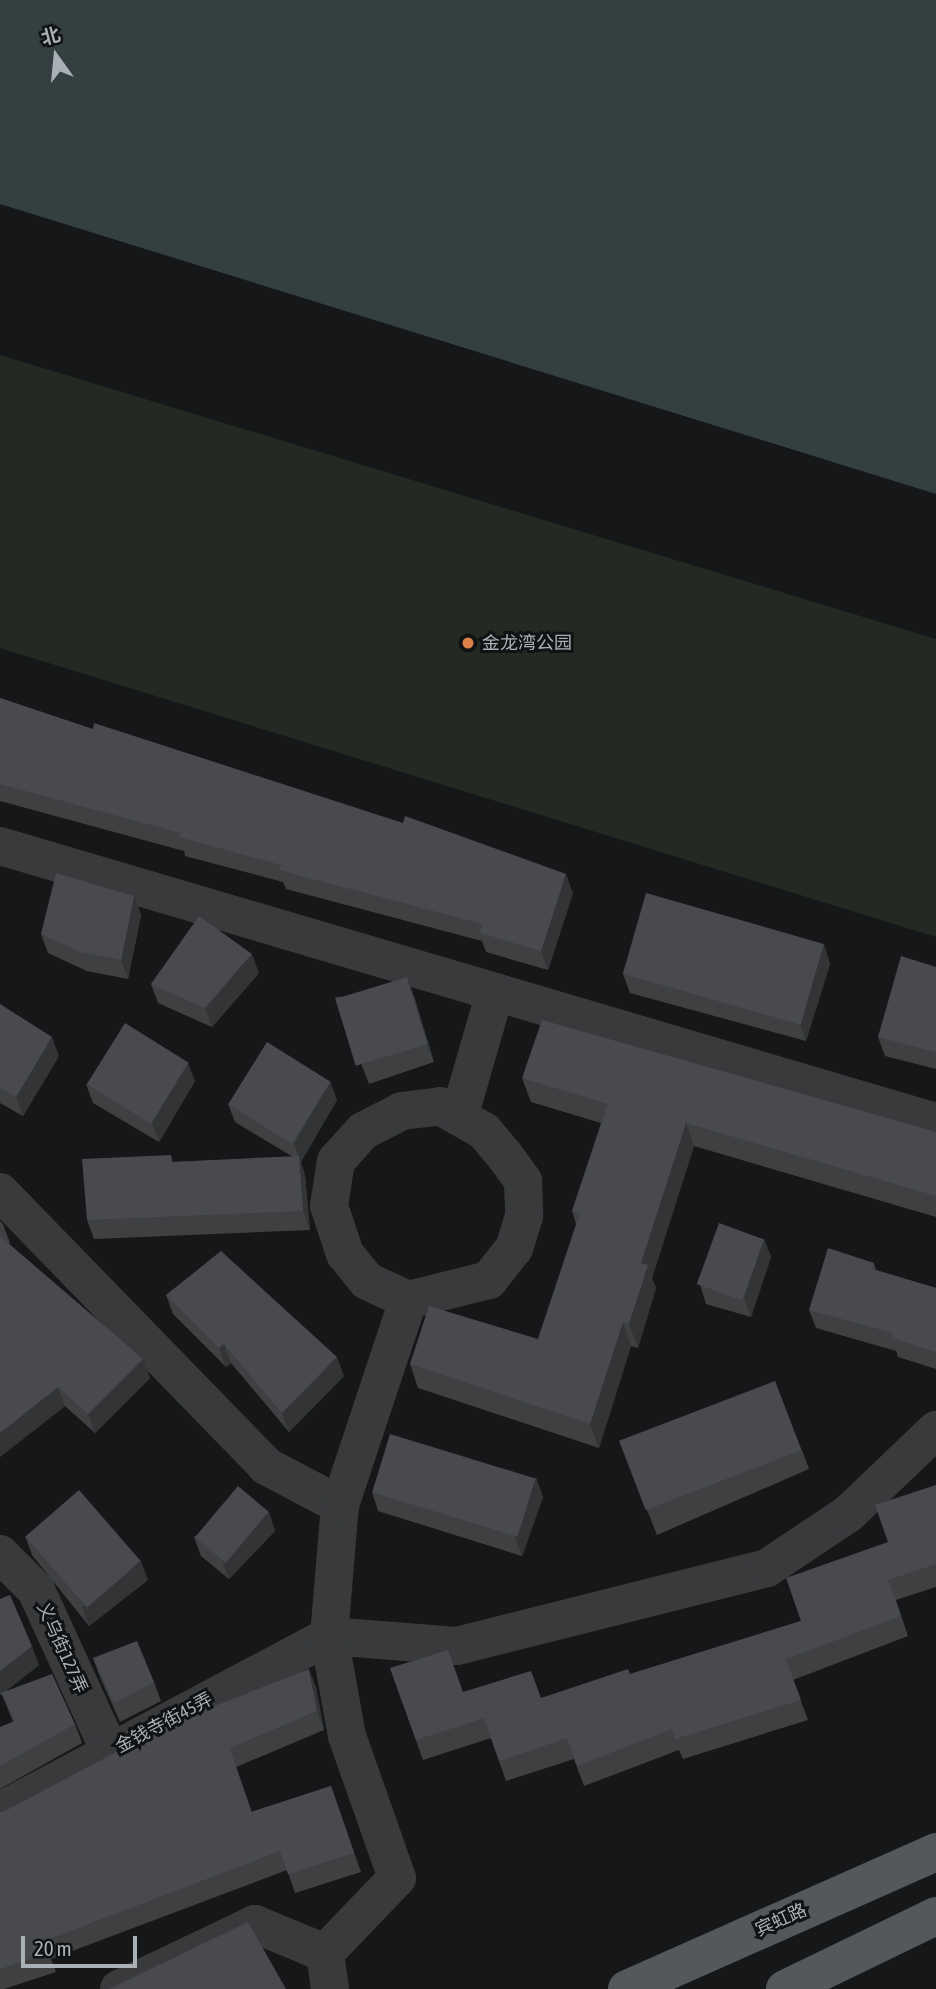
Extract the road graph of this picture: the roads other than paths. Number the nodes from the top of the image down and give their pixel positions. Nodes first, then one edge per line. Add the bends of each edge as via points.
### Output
1 (0, 846) edge
2 (495, 992) junction
3 (459, 1117) junction
4 (936, 1122) edge
5 (0, 1192) edge
6 (408, 1300) junction
7 (936, 1430) edge
8 (340, 1505) junction
9 (0, 1554) edge
10 (329, 1636) junction
11 (110, 1752) junction
12 (0, 1811) edge
13 (936, 1852) edge
14 (936, 1916) edge
15 (328, 1971) edge
16 (119, 1989) edge
17 (626, 1989) edge
18 (785, 1989) edge

1 - 2 street
2 - 3 street
2 - 4 street
3 - 6 street via 484,1131 523,1181 524,1216 514,1248 489,1280
3 - 6 street via 440,1106 402,1111 363,1131 336,1161 329,1206 345,1254 367,1281
5 - 8 street via 266,1466
6 - 8 street
7 - 10 street via 848,1514 767,1568 457,1646
8 - 10 street
9 - 11 street, 义乌街127弄 via 36,1590
10 - 11 street, 金钱寺街45弄
10 - 15 street via 347,1736 397,1878
11 - 12 street, 金钱寺街45弄
13 - 17 main road, 宾虹路
14 - 18 main road
15 - 16 street via 256,1924

